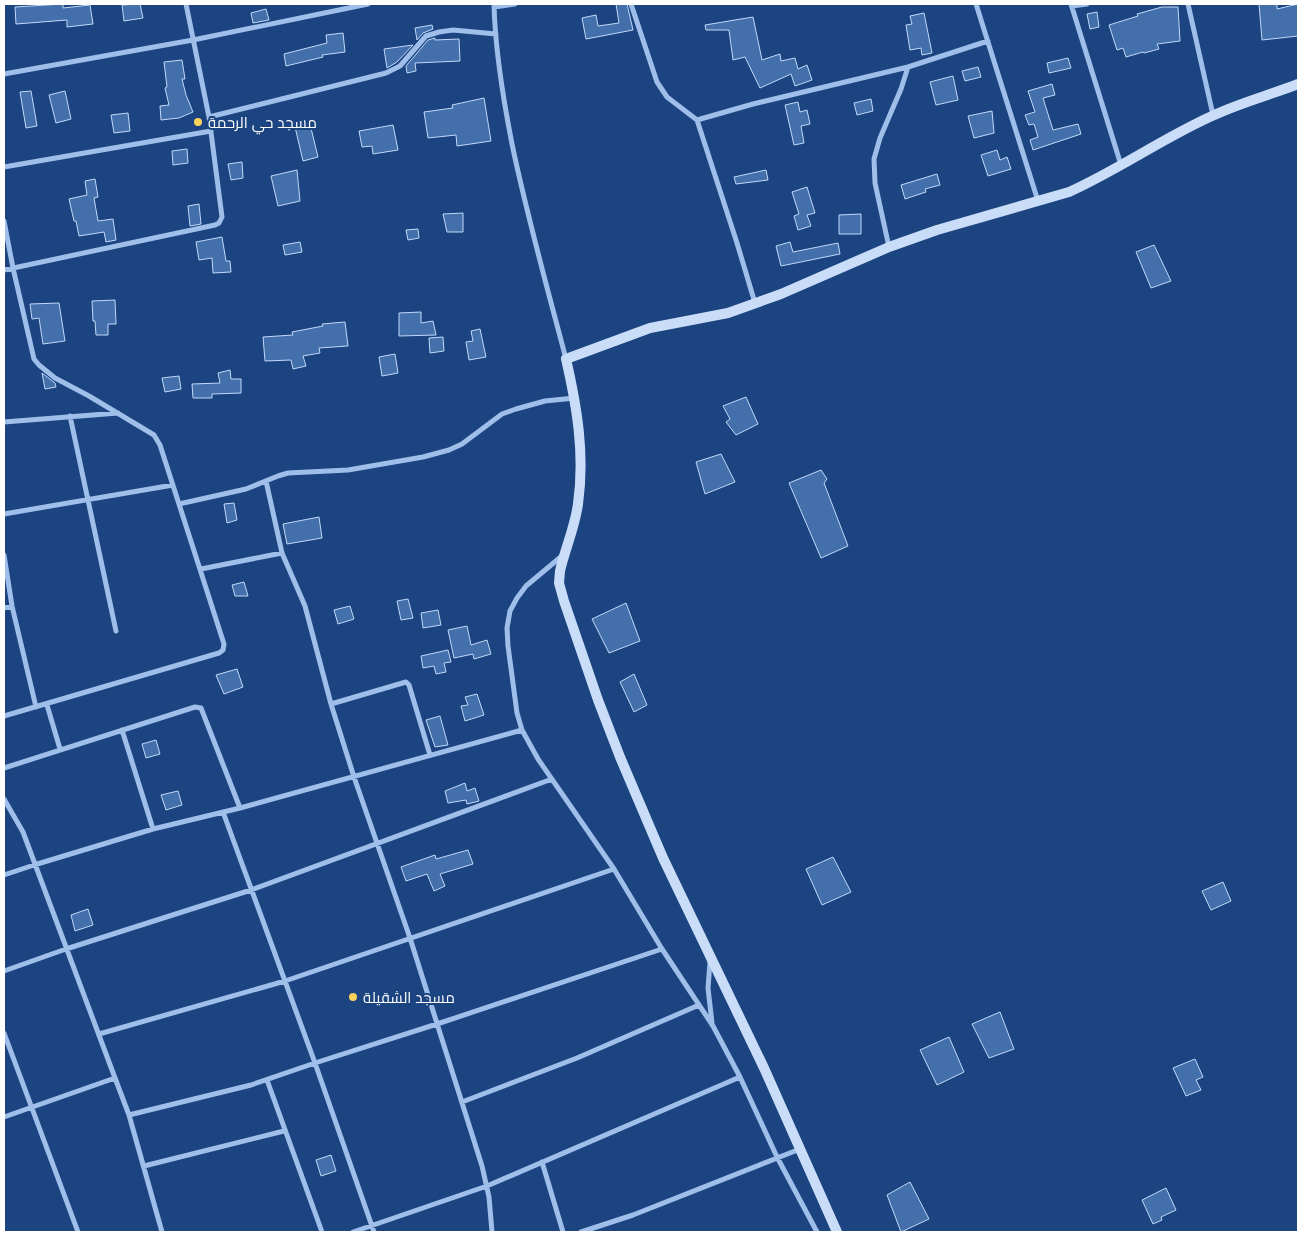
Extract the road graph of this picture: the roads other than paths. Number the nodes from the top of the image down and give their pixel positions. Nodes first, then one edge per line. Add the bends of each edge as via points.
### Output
1 (186, 4) edge
2 (368, 4) edge
3 (515, 4) edge
4 (631, 4) edge
5 (976, 4) edge
6 (1087, 4) edge
7 (1188, 4) edge
8 (494, 5) edge
9 (1071, 5) edge
10 (496, 34) junction
11 (192, 40) junction
12 (988, 41) junction
13 (908, 68) junction
14 (4, 74) edge
15 (1298, 84) edge
16 (1213, 115) junction
17 (209, 117) junction
18 (698, 120) junction
19 (211, 131) junction
20 (1121, 165) junction
21 (4, 167) edge
22 (1038, 201) junction
23 (4, 221) edge
24 (890, 247) junction
25 (12, 268) junction
26 (4, 270) edge
27 (755, 303) junction
28 (566, 359) junction
29 (575, 398) junction
30 (118, 413) junction
31 (70, 416) junction
32 (4, 422) edge
33 (266, 481) junction
34 (173, 485) junction
35 (87, 500) junction
36 (179, 504) junction
37 (4, 514) edge
38 (282, 553) junction
39 (4, 555) edge
40 (564, 555) junction
41 (201, 569) junction
42 (12, 606) junction
43 (4, 608) edge
44 (116, 631) dead end
45 (331, 704) junction
46 (47, 705) junction
47 (36, 707) junction
48 (4, 716) edge
49 (122, 730) junction
50 (522, 730) junction
51 (60, 750) junction
52 (430, 755) junction
53 (4, 768) edge
54 (354, 777) junction
55 (552, 778) junction
56 (4, 799) edge
57 (240, 808) junction
58 (223, 812) junction
59 (153, 829) junction
60 (377, 844) junction
61 (34, 865) junction
62 (614, 869) junction
63 (4, 876) edge
64 (251, 890) junction
65 (410, 938) junction
66 (66, 949) junction
67 (662, 950) junction
68 (710, 958) junction
69 (4, 971) edge
70 (285, 981) junction
71 (699, 1005) junction
72 (437, 1024) junction
73 (712, 1026) junction
74 (4, 1033) edge
75 (99, 1034) junction
76 (315, 1062) junction
77 (740, 1077) junction
78 (115, 1078) junction
79 (267, 1080) junction
80 (462, 1102) junction
81 (32, 1107) junction
82 (128, 1115) junction
83 (4, 1117) edge
84 (284, 1131) junction
85 (800, 1149) junction
86 (777, 1157) junction
87 (542, 1162) junction
88 (144, 1166) junction
89 (487, 1186) junction
90 (372, 1226) junction
91 (78, 1232) edge
92 (162, 1232) edge
93 (322, 1232) edge
94 (353, 1232) edge
95 (374, 1232) edge
96 (492, 1232) edge
97 (563, 1232) edge
98 (581, 1232) edge
99 (815, 1232) edge
100 (837, 1232) edge

1 - 11 street
2 - 11 street
3 - 8 street
4 - 18 street via 657,82 667,96
5 - 12 street
6 - 9 street
7 - 16 street
8 - 10 street
9 - 20 street
10 - 17 street via 439,32 426,36 400,66 386,73
10 - 28 street via 507,119 520,183
11 - 14 street
11 - 17 street
12 - 13 street
12 - 22 street
13 - 18 street
13 - 24 street via 874,159 875,184
15 - 16 street
16 - 20 street
17 - 19 street
18 - 27 street
19 - 21 street
19 - 25 street via 220,222
20 - 22 street via 1090,183
22 - 24 street via 978,217
23 - 25 street
24 - 27 street
25 - 26 street
25 - 30 street via 34,359 39,366
27 - 28 street via 728,313 650,328
28 - 29 street
29 - 33 street via 516,408 502,414 462,444 423,457 348,470 288,474
29 - 40 street via 580,441 578,504
30 - 31 street
30 - 34 street via 154,435
31 - 32 street
31 - 35 street
33 - 36 street via 246,489
33 - 38 street
34 - 35 street
34 - 36 street
35 - 37 street
35 - 44 street
36 - 41 street
38 - 41 street
38 - 45 street via 305,606
39 - 42 street
40 - 50 street via 526,586 510,611 508,646
40 - 68 street via 559,582 598,700 662,858
41 - 46 street via 224,644 223,650
42 - 43 street
42 - 47 street
45 - 52 street via 406,682
45 - 54 street
46 - 47 street
46 - 51 street
47 - 48 street
49 - 51 street
49 - 57 street via 195,707 201,708
49 - 59 street
50 - 52 street
50 - 55 street
51 - 53 street
52 - 54 street
54 - 57 street
54 - 60 street
55 - 60 street
55 - 62 street
56 - 61 street via 23,832
57 - 58 street
58 - 59 street
58 - 64 street
59 - 61 street
60 - 64 street
60 - 65 street
61 - 63 street
61 - 66 street
62 - 65 street
62 - 67 street
64 - 66 street
64 - 70 street
65 - 70 street
65 - 72 street
66 - 69 street
66 - 75 street
67 - 71 street
67 - 72 street
68 - 73 street via 708,988
68 - 85 street
70 - 75 street
70 - 76 street
71 - 73 street
71 - 80 street via 577,1058
72 - 76 street
72 - 80 street
73 - 77 street
74 - 81 street
75 - 78 street
76 - 79 street
76 - 90 street
77 - 86 street
77 - 87 street
78 - 81 street
78 - 82 street
79 - 82 street
79 - 84 street
80 - 89 street
81 - 83 street
81 - 91 street
82 - 88 street
84 - 88 street
84 - 93 street
85 - 86 street
85 - 100 street
86 - 98 street via 659,1205
86 - 99 street
87 - 89 street
87 - 97 street
88 - 92 street
89 - 90 street
89 - 96 street
90 - 94 street
90 - 95 street

